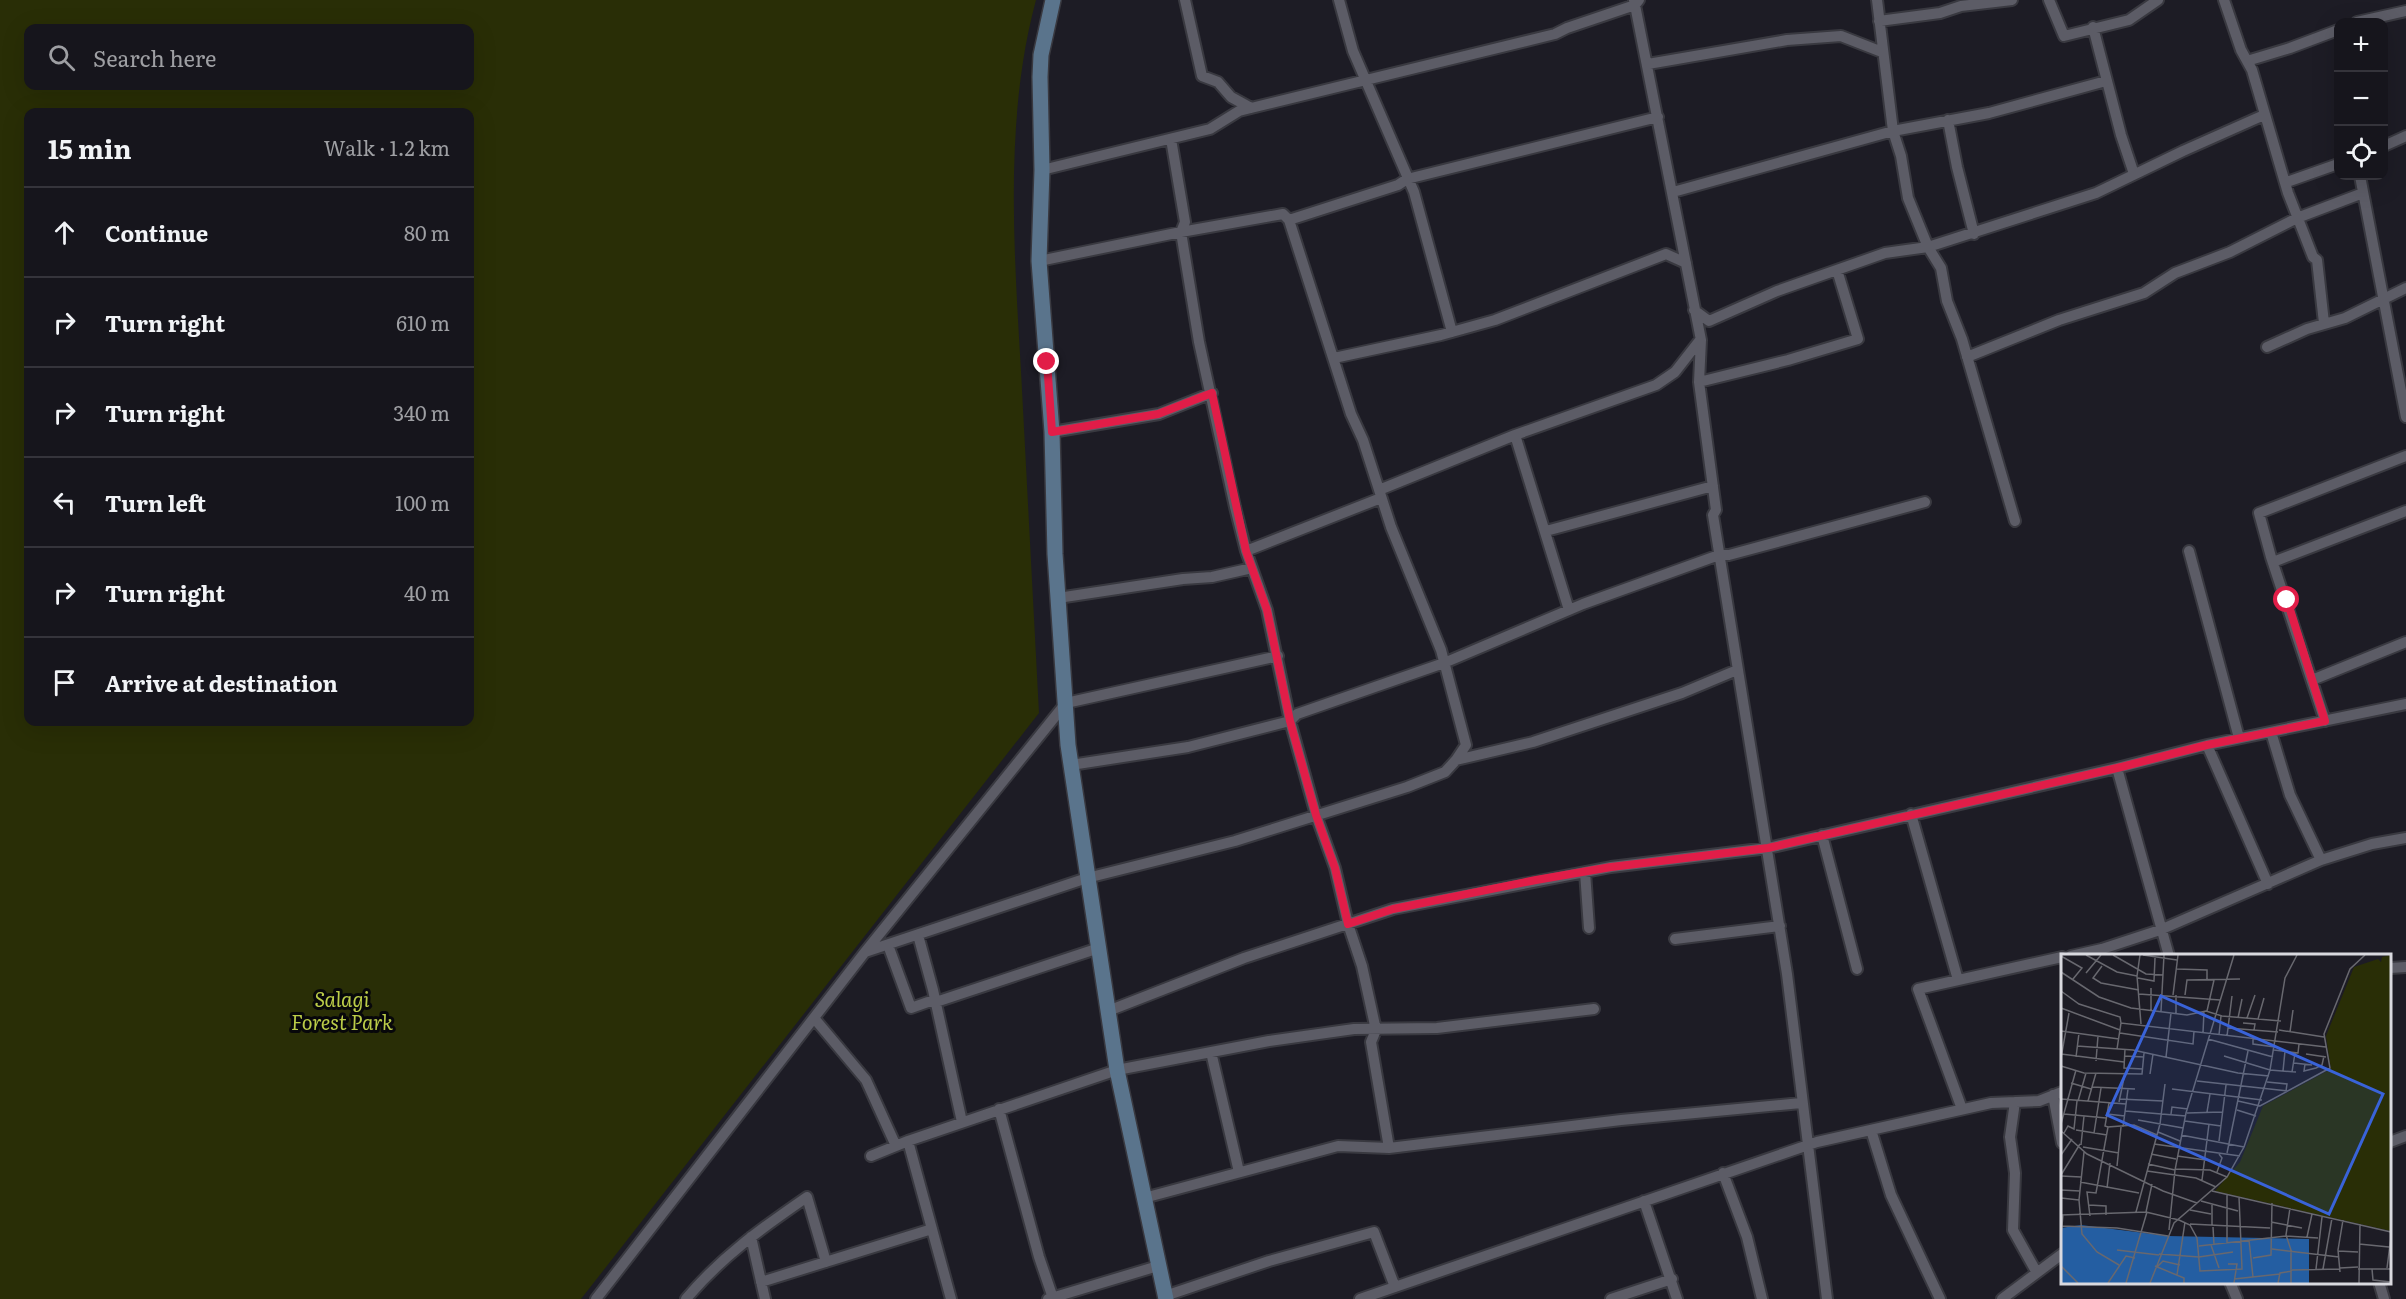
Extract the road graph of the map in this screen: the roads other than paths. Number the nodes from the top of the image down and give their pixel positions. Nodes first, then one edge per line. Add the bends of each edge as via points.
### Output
1 (1053, 0) edge
2 (1185, 0) edge
3 (1339, 0) edge
4 (1876, 0) edge
5 (2012, 0) edge
6 (2049, 0) edge
7 (2158, 0) edge
8 (2224, 0) edge
9 (1636, 2) edge
10 (2406, 11) edge
11 (2375, 18) edge
12 (1879, 21) junction
13 (2093, 27) junction
14 (2334, 32) edge
15 (1882, 52) junction
16 (2247, 61) junction
17 (1648, 64) junction
18 (1367, 81) junction
19 (2106, 81) junction
20 (1251, 108) junction
21 (2264, 115) junction
22 (1658, 117) junction
23 (1948, 120) junction
24 (1893, 131) junction
25 (2406, 136) edge
26 (1171, 139) junction
27 (2388, 144) edge
28 (2334, 165) edge
29 (1042, 170) junction
30 (2134, 174) junction
31 (1407, 179) junction
32 (2361, 180) edge
33 (2287, 182) junction
34 (1673, 192) junction
35 (2363, 193) junction
36 (2297, 218) junction
37 (1289, 220) junction
38 (1181, 232) junction
39 (1974, 234) junction
40 (1928, 247) junction
41 (1039, 261) junction
42 (1686, 263) junction
43 (1838, 270) junction
44 (2406, 288) edge
45 (2385, 300) junction
46 (1694, 310) junction
47 (2324, 323) junction
48 (1452, 332) junction
49 (1701, 340) junction
50 (2267, 347) dead end
51 (1967, 357) junction
52 (1334, 358) junction
53 (1699, 382) junction
54 (1212, 393) junction
55 (2406, 417) edge
56 (1052, 432) junction
57 (1515, 435) junction
58 (2406, 456) edge
59 (1713, 486) junction
60 (1380, 494) junction
61 (1925, 502) dead end
62 (2406, 511) edge
63 (2015, 520) dead end
64 (1546, 531) junction
65 (1246, 551) junction
66 (2189, 551) dead end
67 (1719, 555) junction
68 (2273, 562) junction
69 (1252, 568) junction
70 (1058, 598) junction
71 (1569, 610) junction
72 (2406, 642) edge
73 (1278, 656) junction
74 (1444, 663) junction
75 (1737, 670) junction
76 (2312, 680) junction
77 (1066, 703) junction
78 (2406, 704) edge
79 (1290, 721) junction
80 (2325, 721) junction
81 (2271, 732) junction
82 (2239, 738) junction
83 (2207, 745) junction
84 (1456, 760) junction
85 (1071, 765) junction
86 (2117, 768) junction
87 (1911, 814) junction
88 (1316, 815) junction
89 (1822, 835) junction
90 (2406, 838) edge
91 (1768, 848) junction
92 (2321, 860) junction
93 (1585, 872) junction
94 (1087, 878) junction
95 (2268, 884) junction
96 (1348, 924) junction
97 (1780, 926) junction
98 (1589, 928) dead end
99 (2160, 930) junction
100 (918, 935) junction
101 (1675, 939) dead end
102 (888, 945) junction
103 (1099, 948) junction
104 (865, 952) junction
105 (2080, 954) edge
106 (2168, 954) edge
107 (2061, 957) edge
108 (2406, 967) edge
109 (2391, 968) edge
110 (1857, 969) dead end
111 (1958, 980) junction
112 (936, 1002) junction
113 (1594, 1009) dead end
114 (1108, 1011) junction
115 (814, 1018) junction
116 (1376, 1029) junction
117 (1211, 1052) junction
118 (1117, 1070) junction
119 (2058, 1094) edge
120 (2014, 1102) junction
121 (1801, 1103) junction
122 (999, 1109) junction
123 (1962, 1109) junction
124 (962, 1122) junction
125 (1871, 1130) junction
126 (2061, 1131) edge
127 (2406, 1136) edge
128 (908, 1141) junction
129 (2391, 1142) edge
130 (1807, 1145) junction
131 (896, 1146) junction
132 (1389, 1148) junction
133 (871, 1156) dead end
134 (1239, 1172) junction
135 (1723, 1173) junction
136 (1144, 1198) junction
137 (1644, 1201) junction
138 (932, 1228) junction
139 (751, 1237) junction
140 (2061, 1255) edge
141 (826, 1262) junction
142 (1158, 1266) junction
143 (2037, 1273) junction
144 (1672, 1279) junction
145 (761, 1282) junction
146 (2230, 1284) edge
147 (2380, 1284) edge
148 (1395, 1287) junction
149 (1050, 1298) edge
150 (1165, 1298) edge
151 (2004, 1298) edge
152 (596, 1299) edge
153 (686, 1299) edge
154 (765, 1299) edge
155 (951, 1299) edge
156 (1360, 1299) edge
157 (1611, 1299) edge
158 (1677, 1299) edge
159 (1762, 1299) edge
160 (1827, 1299) edge
161 (1940, 1299) edge
162 (2237, 1299) edge
163 (2384, 1299) edge

1 - 29 street via 1041,55
2 - 20 street via 1203,76 1218,82 1232,97
3 - 18 street via 1353,51
4 - 12 street
5 - 12 street
6 - 13 street via 2064,36
7 - 13 street via 2128,20
8 - 16 street
9 - 17 street
9 - 18 street via 1555,34
10 - 11 street
12 - 15 street
13 - 19 street
14 - 16 street
15 - 17 street via 1840,36 1787,40
15 - 24 street
16 - 21 street
17 - 22 street
18 - 20 street
18 - 31 street
19 - 23 street via 1989,113
19 - 30 street
20 - 26 street via 1210,129
21 - 30 street
21 - 33 street
22 - 31 street
22 - 34 street
23 - 24 street
23 - 39 street
24 - 34 street
24 - 40 street via 1908,198
25 - 27 street
26 - 29 street
26 - 38 street via 1185,222
28 - 33 street
29 - 41 street
30 - 39 street via 2096,193
31 - 37 street
31 - 48 street
32 - 35 street
33 - 36 street
34 - 42 street
35 - 36 street
35 - 45 street
36 - 47 street via 2317,260
36 - 51 street via 2230,252 2175,273 2144,293 2059,320
37 - 38 street via 1283,214
37 - 52 street
38 - 41 street
38 - 54 street
39 - 40 street
40 - 43 street via 1885,253
40 - 51 street via 1941,268 1947,302
41 - 56 street
42 - 46 street
42 - 48 street via 1666,254 1495,320
43 - 46 street via 1709,321
43 - 53 street via 1858,339
44 - 45 street
45 - 47 street
45 - 55 street
46 - 49 street
47 - 50 street
48 - 52 street
49 - 53 street
49 - 57 street via 1675,372 1656,385
51 - 63 street
52 - 60 street
53 - 59 street
54 - 56 street via 1158,414
54 - 65 street
56 - 70 street
57 - 60 street
57 - 64 street
58 - 68 street via 2259,513
59 - 64 street
59 - 67 street
60 - 65 street
60 - 74 street
61 - 67 street
62 - 68 street
64 - 71 street
65 - 69 street
66 - 82 street
67 - 71 street
67 - 75 street
68 - 76 street
69 - 70 street
69 - 73 street
70 - 77 street
71 - 74 street
72 - 76 street
73 - 77 street
73 - 79 street
74 - 79 street via 1297,714
74 - 84 street via 1466,745
75 - 84 street via 1682,693 1533,742
75 - 91 street
76 - 80 street
77 - 85 street
77 - 104 street
78 - 80 street
79 - 85 street via 1188,747
79 - 88 street
80 - 81 street
81 - 82 street
81 - 92 street via 2290,795
82 - 83 street
83 - 86 street
83 - 95 street
84 - 88 street via 1436,776
85 - 94 street
86 - 87 street
86 - 99 street
87 - 89 street
87 - 111 street
88 - 94 street via 1235,841
88 - 96 street via 1335,868
89 - 91 street
89 - 110 street
90 - 92 street
91 - 93 street
91 - 97 street
92 - 95 street
93 - 96 street via 1393,909
93 - 98 street
94 - 100 street
94 - 103 street
95 - 99 street
96 - 114 street via 1244,958
96 - 116 street
97 - 101 street
97 - 121 street
99 - 105 street
99 - 106 street
100 - 102 street
100 - 112 street
102 - 104 street
102 - 112 street via 911,1008
103 - 112 street
103 - 114 street
104 - 115 street
107 - 111 street
108 - 109 street
111 - 123 street via 1918,989
112 - 124 street
113 - 116 street via 1437,1028
114 - 118 street
115 - 131 street via 866,1080
115 - 152 street
116 - 117 street via 1280,1039
116 - 132 street via 1371,1042
117 - 118 street
117 - 134 street
118 - 122 street
118 - 136 street
119 - 120 street via 2039,1101
119 - 126 street
120 - 123 street
120 - 143 street via 2010,1137 2015,1173 2013,1230
121 - 130 street
121 - 132 street
122 - 124 street
122 - 149 street
123 - 125 street
124 - 128 street
125 - 130 street
125 - 161 street via 1892,1195
127 - 129 street
128 - 131 street
128 - 138 street
130 - 135 street
130 - 160 street
131 - 133 street
132 - 134 street via 1338,1146
134 - 136 street
135 - 137 street
135 - 159 street via 1747,1237
136 - 142 street
137 - 144 street
137 - 148 street
138 - 141 street
138 - 155 street
139 - 141 street via 807,1197
139 - 145 street
139 - 153 street via 709,1271
140 - 143 street
141 - 145 street
142 - 149 street
142 - 150 street
143 - 151 street
144 - 157 street
144 - 158 street
145 - 154 street
146 - 162 street
147 - 163 street
148 - 150 street via 1374,1232 1269,1261
148 - 156 street

